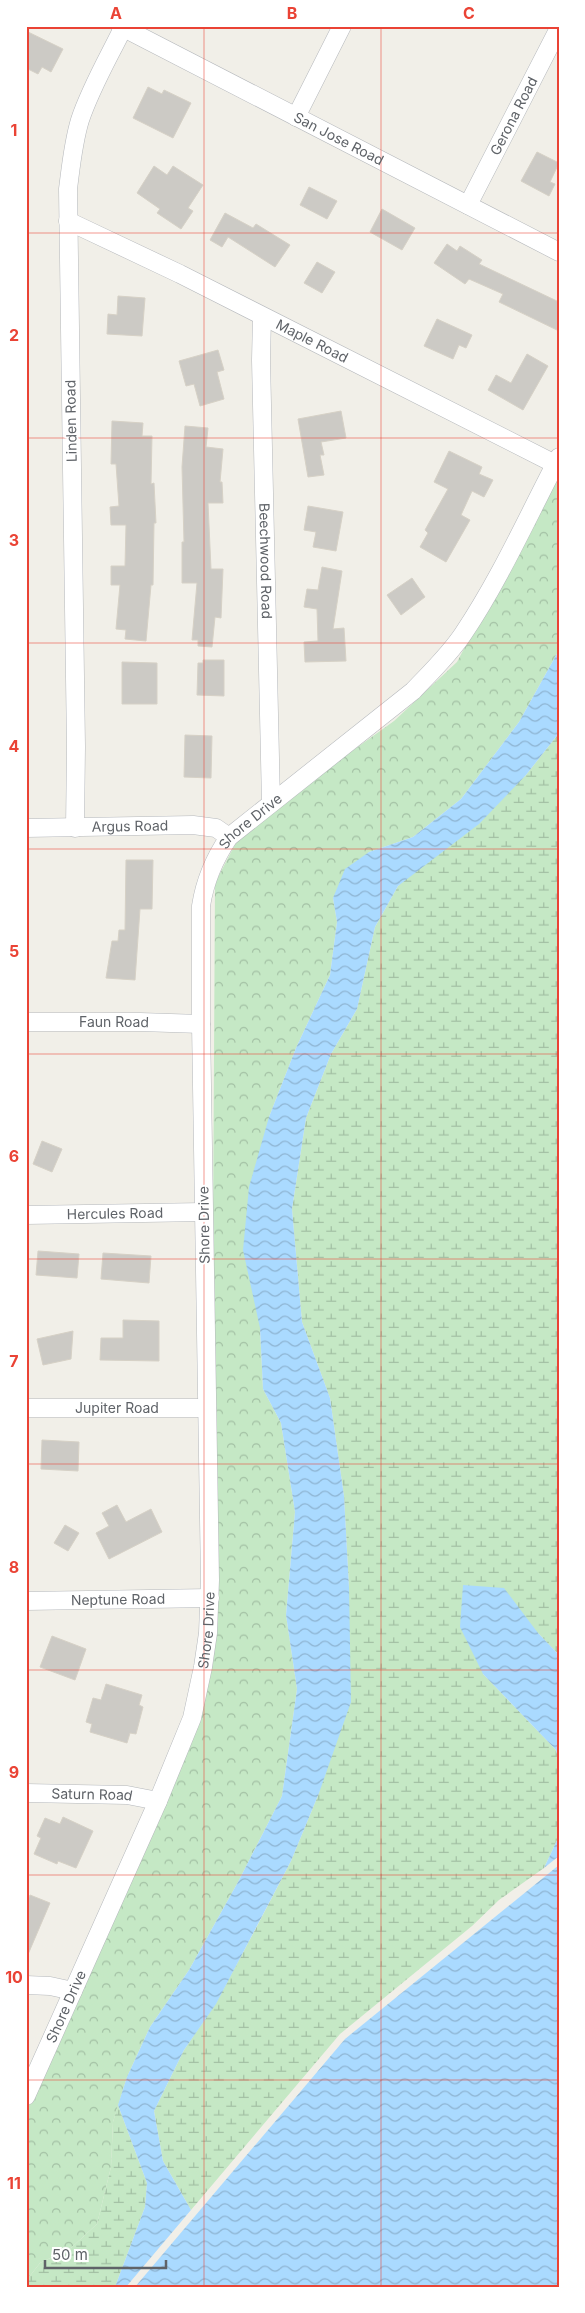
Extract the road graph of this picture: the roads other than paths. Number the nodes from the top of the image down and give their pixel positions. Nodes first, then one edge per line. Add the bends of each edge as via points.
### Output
1 (342, 26) edge
2 (123, 27) edge
3 (559, 28) edge
4 (296, 117) junction
5 (468, 205) junction
6 (68, 221) junction
7 (559, 252) edge
8 (262, 317) junction
9 (557, 461) edge
10 (271, 803) junction
11 (26, 828) edge
12 (75, 828) junction
13 (229, 838) junction
14 (26, 1022) edge
15 (200, 1024) junction
16 (204, 1212) junction
17 (26, 1214) edge
18 (26, 1408) edge
19 (207, 1408) junction
20 (210, 1598) junction
21 (26, 1601) edge
22 (26, 1793) edge
23 (158, 1801) junction
24 (26, 1985) edge
25 (73, 1991) junction
26 (26, 2096) edge

1 - 4 street
2 - 4 street, San Jose Road
2 - 6 street, Linden Road via 89,95 80,121 68,189
3 - 5 street, Gerona Road
4 - 5 street, San Jose Road
5 - 7 street, San Jose Road
6 - 8 street, Maple Road
6 - 12 street, Linden Road
8 - 9 street, Maple Road
8 - 10 street, Beechwood Road
9 - 10 street, Shore Drive via 482,605 439,665 413,691
10 - 13 street, Shore Drive
11 - 12 street, Argus Road
12 - 13 street, Argus Road via 193,825 216,828
13 - 15 street, Shore Drive via 211,866 201,906
14 - 15 street, Faun Road
15 - 16 street, Shore Drive
16 - 17 street, Hercules Road
16 - 19 street, Shore Drive
18 - 19 street, Jupiter Road
19 - 20 street, Shore Drive
20 - 21 street, Neptune Road
20 - 23 street, Shore Drive via 203,1667 192,1718
22 - 23 street, Saturn Road via 127,1795
23 - 25 street, Shore Drive
24 - 25 street
25 - 26 street, Shore Drive

